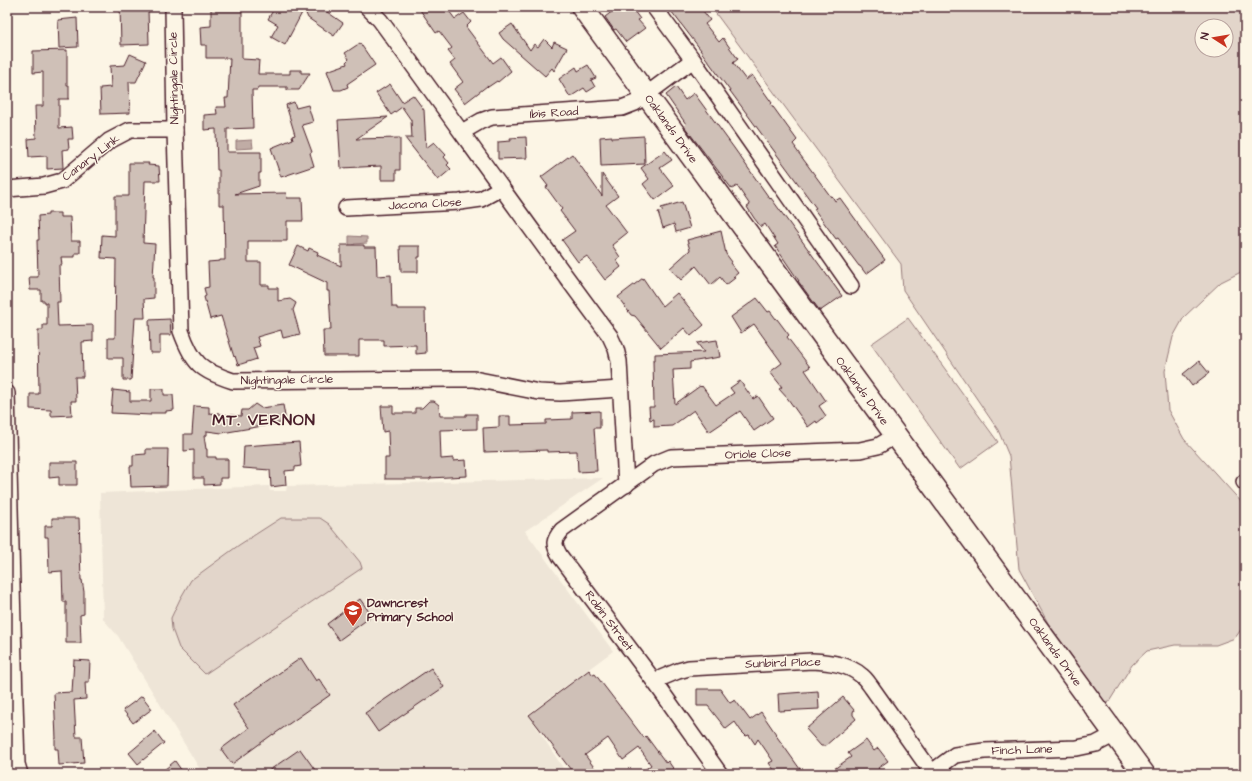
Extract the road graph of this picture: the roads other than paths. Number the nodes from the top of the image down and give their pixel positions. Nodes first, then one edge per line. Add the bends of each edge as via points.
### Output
1 (173, 7) edge
2 (367, 7) edge
3 (582, 7) edge
4 (654, 7) edge
5 (693, 60) junction
6 (645, 95) junction
7 (175, 130) junction
8 (462, 132) junction
9 (501, 188) junction
10 (7, 189) edge
11 (346, 208) dead end
12 (851, 286) dead end
13 (620, 389) junction
14 (7, 393) edge
15 (895, 436) junction
16 (626, 485) junction
17 (10, 652) edge
18 (654, 681) junction
19 (1115, 734) junction
20 (932, 773) edge
21 (20, 774) edge
22 (720, 774) edge
23 (1144, 774) edge

1 - 7 street, Nightingale Circle
2 - 8 street via 380,20
3 - 6 street, Oaklands Drive
4 - 5 street
5 - 6 street, Ibis Road
5 - 12 street
6 - 8 street, Ibis Road via 635,103 622,108 492,117
6 - 15 street, Oaklands Drive
7 - 10 street, Canary Link via 130,130 109,141 62,181 44,186
7 - 13 street, Nightingale Circle via 181,331 188,351 198,364 213,374 233,380 474,379 539,392 560,393
8 - 9 street
9 - 11 street, Jacona Close via 481,199 460,202
9 - 13 street via 610,336 619,361
13 - 16 street
14 - 17 street
15 - 16 street, Oriole Close via 878,446 860,450 671,457 654,464
15 - 19 street, Oaklands Drive
16 - 18 street, Robin Street via 562,530 555,538 555,546
17 - 21 street
18 - 20 street, Sunbird Place via 689,668 812,661 846,667 861,675 872,688
18 - 22 street, Robin Street
19 - 20 street, Finch Lane via 1096,744 1077,748 984,751 956,755
19 - 23 street, Oaklands Drive

